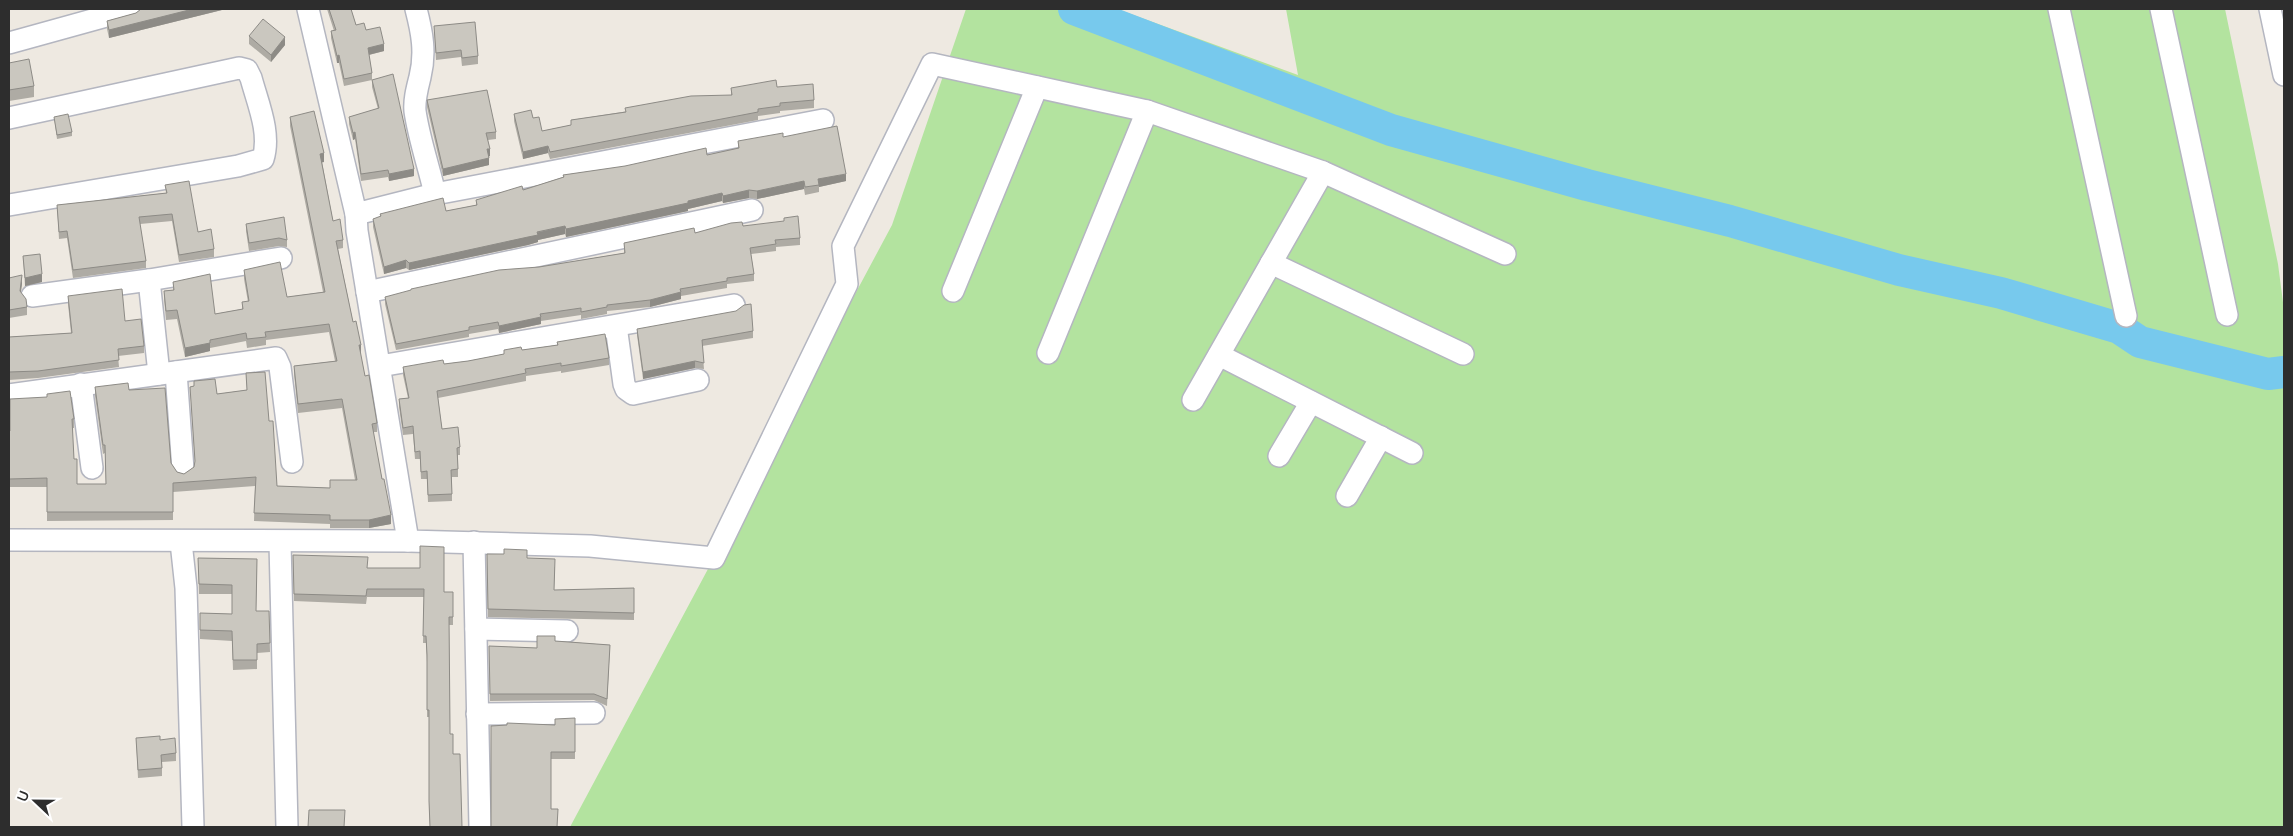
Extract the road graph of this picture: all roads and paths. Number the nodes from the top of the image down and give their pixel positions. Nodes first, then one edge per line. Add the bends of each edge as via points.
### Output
1 (132, 9) edge
2 (308, 9) edge
3 (416, 9) edge
4 (2059, 9) edge
5 (2161, 9) edge
6 (2270, 9) edge
7 (9, 43) edge
8 (2284, 75) edge
9 (1037, 87) junction
10 (1147, 111) junction
11 (9, 118) edge
12 (823, 120) dead end
13 (1323, 172) junction
14 (435, 194) junction
15 (9, 205) edge
16 (752, 210) dead end
17 (356, 214) junction
18 (1505, 254) dead end
19 (281, 258) dead end
20 (1271, 263) junction
21 (149, 280) junction
22 (954, 291) dead end
23 (367, 292) junction
24 (32, 296) dead end
25 (734, 305) dead end
26 (2126, 316) dead end
27 (2227, 316) dead end
28 (616, 326) junction
29 (1048, 353) dead end
30 (1463, 354) dead end
31 (1219, 355) junction
32 (380, 366) junction
33 (167, 373) junction
34 (698, 380) dead end
35 (81, 384) junction
36 (9, 395) edge
37 (1193, 400) dead end
38 (1311, 402) junction
39 (1381, 438) junction
40 (1412, 453) dead end
41 (1279, 456) dead end
42 (292, 462) dead end
43 (92, 468) dead end
44 (183, 470) dead end
45 (1347, 496) dead end
46 (9, 540) edge
47 (408, 541) junction
48 (181, 542) junction
49 (474, 542) junction
50 (280, 543) junction
51 (476, 629) junction
52 (567, 632) dead end
53 (594, 712) dead end
54 (478, 714) junction
55 (193, 827) edge
56 (287, 827) edge
57 (480, 827) edge

1 - 7 street
2 - 17 street
3 - 14 street via 423,48 415,110
4 - 26 street
5 - 27 street
6 - 8 street
9 - 10 street
9 - 22 street
9 - 49 street via 932,64 843,246 847,284 714,558 590,546
10 - 13 street
10 - 29 street
11 - 15 street via 239,68 247,70 251,78 266,148 263,159 238,166
12 - 14 street
13 - 18 street
13 - 20 street
14 - 17 street
16 - 23 street
17 - 23 street
19 - 21 street
20 - 30 street
20 - 31 street
21 - 24 street
21 - 33 street
23 - 32 street
25 - 28 street
28 - 32 street
28 - 34 street via 626,390 633,394
31 - 37 street
31 - 38 street
32 - 47 street
33 - 35 street
33 - 42 street via 276,358 280,366
33 - 44 street
35 - 36 street
35 - 43 street
38 - 39 street
38 - 41 street
39 - 40 street
39 - 45 street
46 - 48 street
47 - 49 street
47 - 50 street
48 - 50 street
48 - 55 street via 186,588
49 - 51 street
50 - 56 street
51 - 52 street
51 - 54 street
53 - 54 street
54 - 57 street

